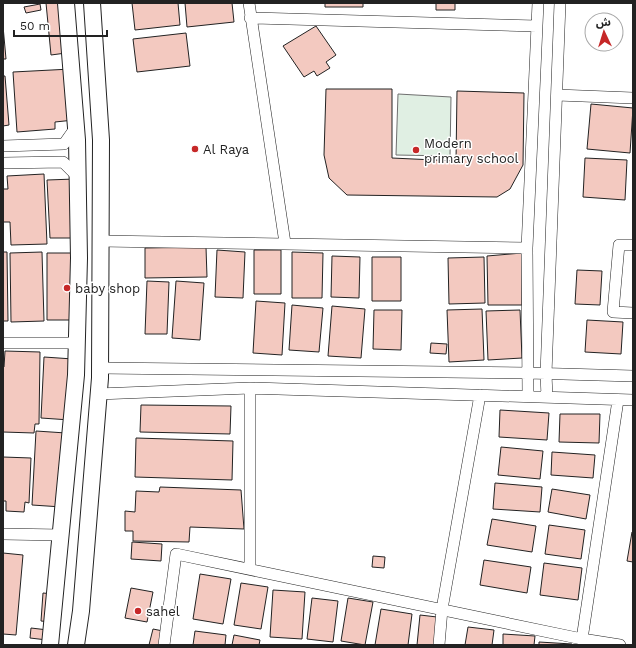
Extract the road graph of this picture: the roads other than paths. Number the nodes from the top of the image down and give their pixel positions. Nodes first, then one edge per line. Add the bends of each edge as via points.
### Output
1 (66, 3) edge
2 (92, 3) edge
3 (249, 3) edge
4 (538, 3) edge
5 (560, 3) edge
6 (250, 18) junction
7 (537, 26) junction
8 (557, 95) junction
9 (633, 98) edge
10 (76, 127) junction
11 (3, 146) edge
12 (3, 163) edge
13 (78, 176) junction
14 (102, 241) junction
15 (285, 243) junction
16 (633, 245) edge
17 (528, 248) junction
18 (633, 313) edge
19 (3, 343) edge
20 (76, 343) junction
21 (100, 368) junction
22 (528, 373) junction
23 (546, 374) junction
24 (633, 376) edge
25 (250, 388) junction
26 (98, 394) junction
27 (480, 395) junction
28 (528, 396) junction
29 (547, 396) junction
30 (618, 400) junction
31 (633, 400) edge
32 (3, 534) edge
33 (61, 535) junction
34 (250, 569) junction
35 (442, 609) junction
36 (582, 639) junction
37 (50, 645) edge
38 (76, 645) edge
39 (164, 645) edge
40 (439, 645) edge
41 (620, 645) edge

1 - 10 main road
2 - 14 main road via 101,140
3 - 6 street
4 - 7 street
5 - 8 street
6 - 7 street
6 - 15 street
7 - 17 street
8 - 9 street
8 - 23 street
10 - 11 street via 64,144
10 - 13 main road
12 - 13 street via 64,162
13 - 20 main road
14 - 15 street
14 - 21 main road
15 - 17 street
16 - 18 street via 619,244 613,312
17 - 22 street
19 - 20 street
20 - 33 main road via 76,375
21 - 22 street
21 - 26 main road
22 - 23 street
22 - 28 street
23 - 24 street
23 - 29 street
25 - 26 street
25 - 27 street
25 - 34 street
26 - 38 main road via 81,611
27 - 28 street
27 - 35 street
28 - 29 street
29 - 30 street
30 - 31 street
30 - 36 street
32 - 33 street
33 - 37 main road
34 - 35 street
34 - 39 street via 176,554
35 - 36 street
35 - 40 street
36 - 41 street

